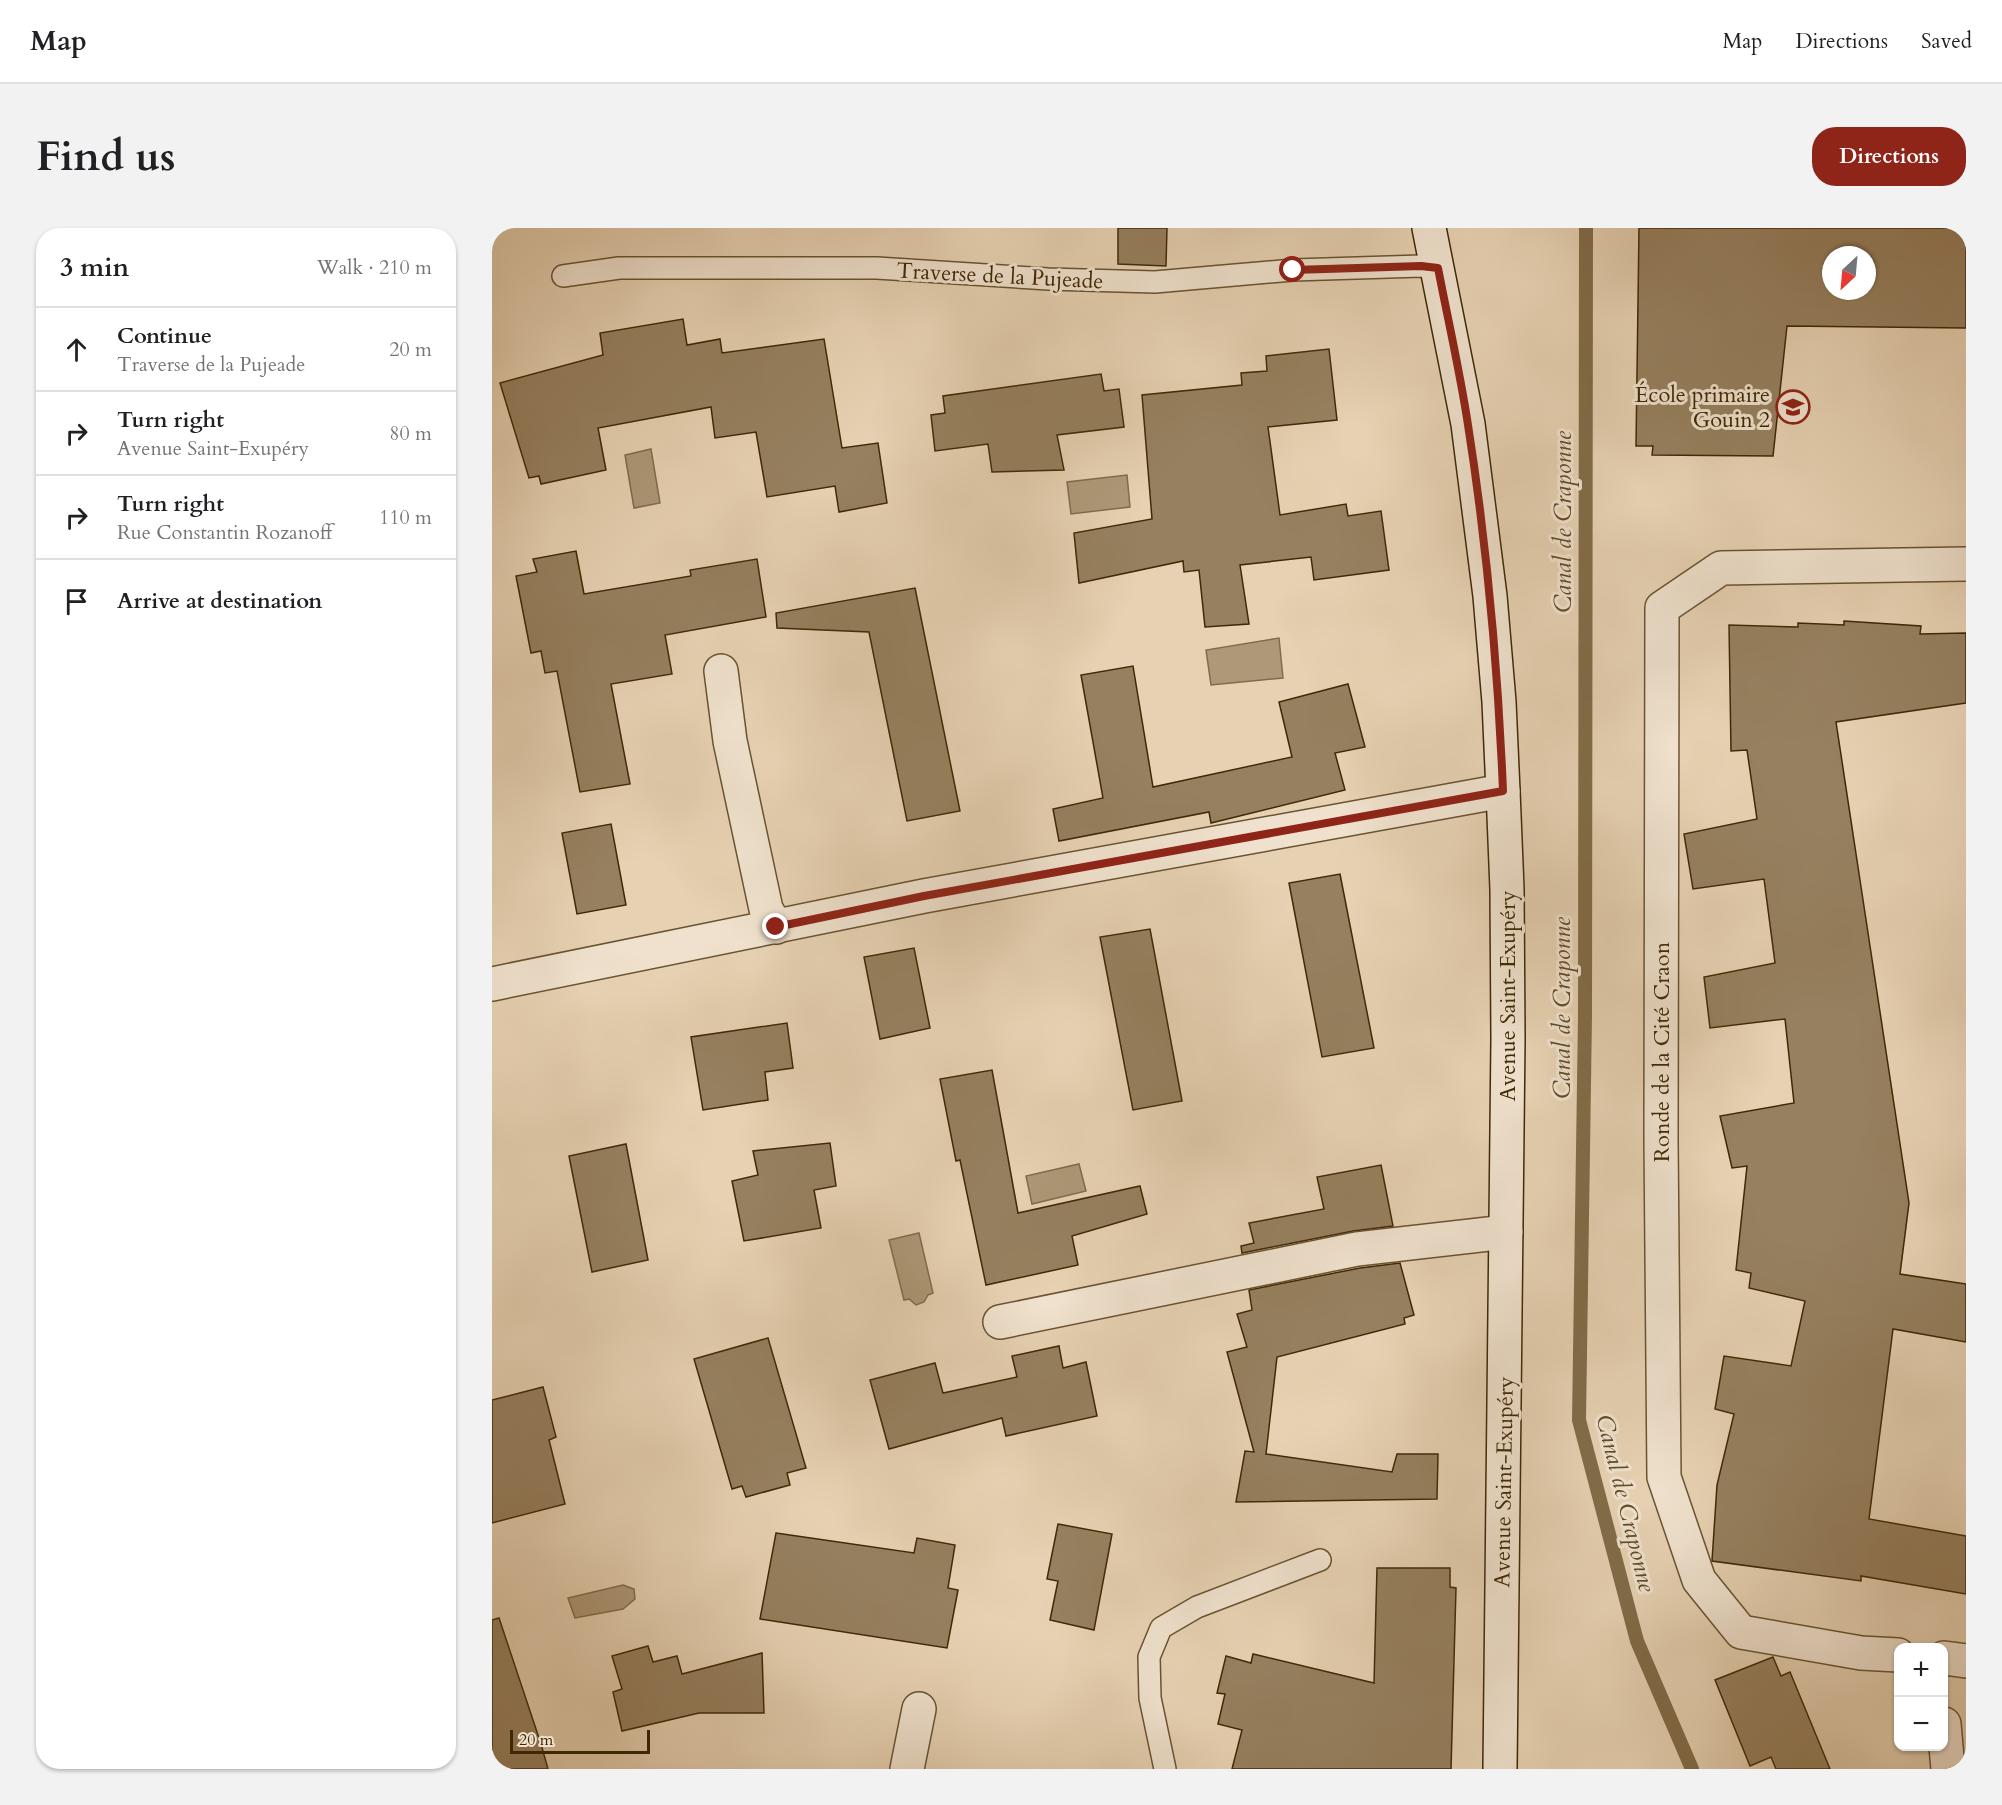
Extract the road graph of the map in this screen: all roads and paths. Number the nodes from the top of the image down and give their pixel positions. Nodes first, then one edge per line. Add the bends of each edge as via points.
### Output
1 (1429, 228) edge
2 (1438, 268) junction
3 (563, 276) dead end
4 (1966, 564) edge
5 (721, 671) dead end
6 (1503, 791) junction
7 (776, 927) junction
8 (492, 984) edge
9 (1506, 1232) junction
10 (1000, 1322) dead end
11 (1320, 1560) dead end
12 (1894, 1655) edge
13 (1948, 1659) edge
14 (1966, 1661) edge
15 (919, 1709) dead end
16 (1946, 1751) edge
17 (907, 1769) edge
18 (1165, 1769) edge
19 (1500, 1769) edge
20 (1948, 1769) edge

1 - 2 street, Avenue Saint-Exupéry
2 - 3 lane, Traverse de la Pujeade via 1293,270 1155,282 877,268 619,268
2 - 6 street, Avenue Saint-Exupéry via 1468,424 1490,596
4 - 12 street, Ronde de la Cité Craon via 1721,568 1662,608 1664,1478 1699,1580 1741,1632 1861,1653
5 - 7 street via 730,741 766,909
6 - 7 street via 924,896
6 - 9 street, Avenue Saint-Exupéry via 1507,889
7 - 8 street
9 - 10 street via 1358,1249
9 - 19 street, Avenue Saint-Exupéry
11 - 18 lane via 1197,1607 1161,1628 1149,1657 1150,1698
13 - 14 street
15 - 17 street
16 - 20 street

